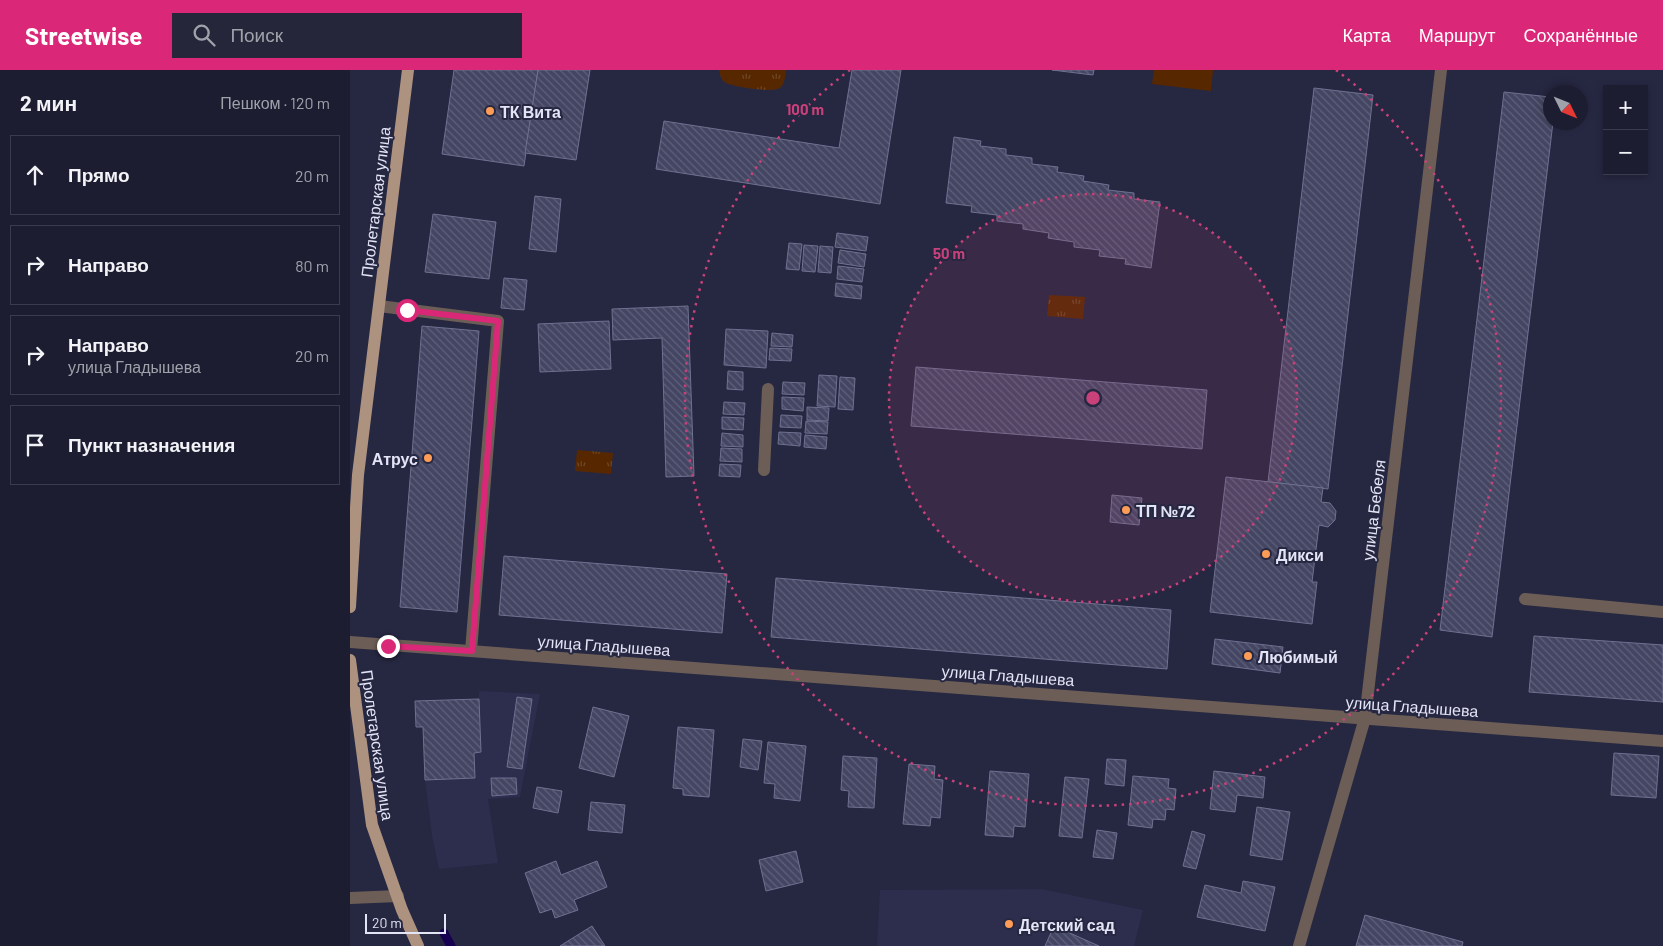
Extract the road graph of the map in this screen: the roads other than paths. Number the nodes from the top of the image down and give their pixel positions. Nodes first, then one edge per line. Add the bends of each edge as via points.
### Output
1 (408, 70) edge
2 (1441, 70) edge
3 (379, 306) junction
4 (768, 389) dead end
5 (764, 470) dead end
6 (1524, 599) dead end
7 (350, 607) edge
8 (1663, 612) edge
9 (350, 642) edge
10 (472, 651) junction
11 (350, 660) edge
12 (1365, 718) junction
13 (1663, 741) edge
14 (398, 896) junction
15 (350, 898) edge
16 (418, 946) edge
17 (1299, 946) edge

1 - 3 main road, Пролетарская улица
2 - 12 street, улица Бебеля
3 - 7 main road, Пролетарская улица via 358,475
3 - 10 street via 498,321
4 - 5 street
6 - 8 street
9 - 10 street, улица Гладышева
10 - 12 street, улица Гладышева
11 - 14 main road, Пролетарская улица via 372,825
12 - 13 street, улица Гладышева
12 - 17 street, улица Бебеля
14 - 15 street
14 - 16 main road, Пролетарская улица

